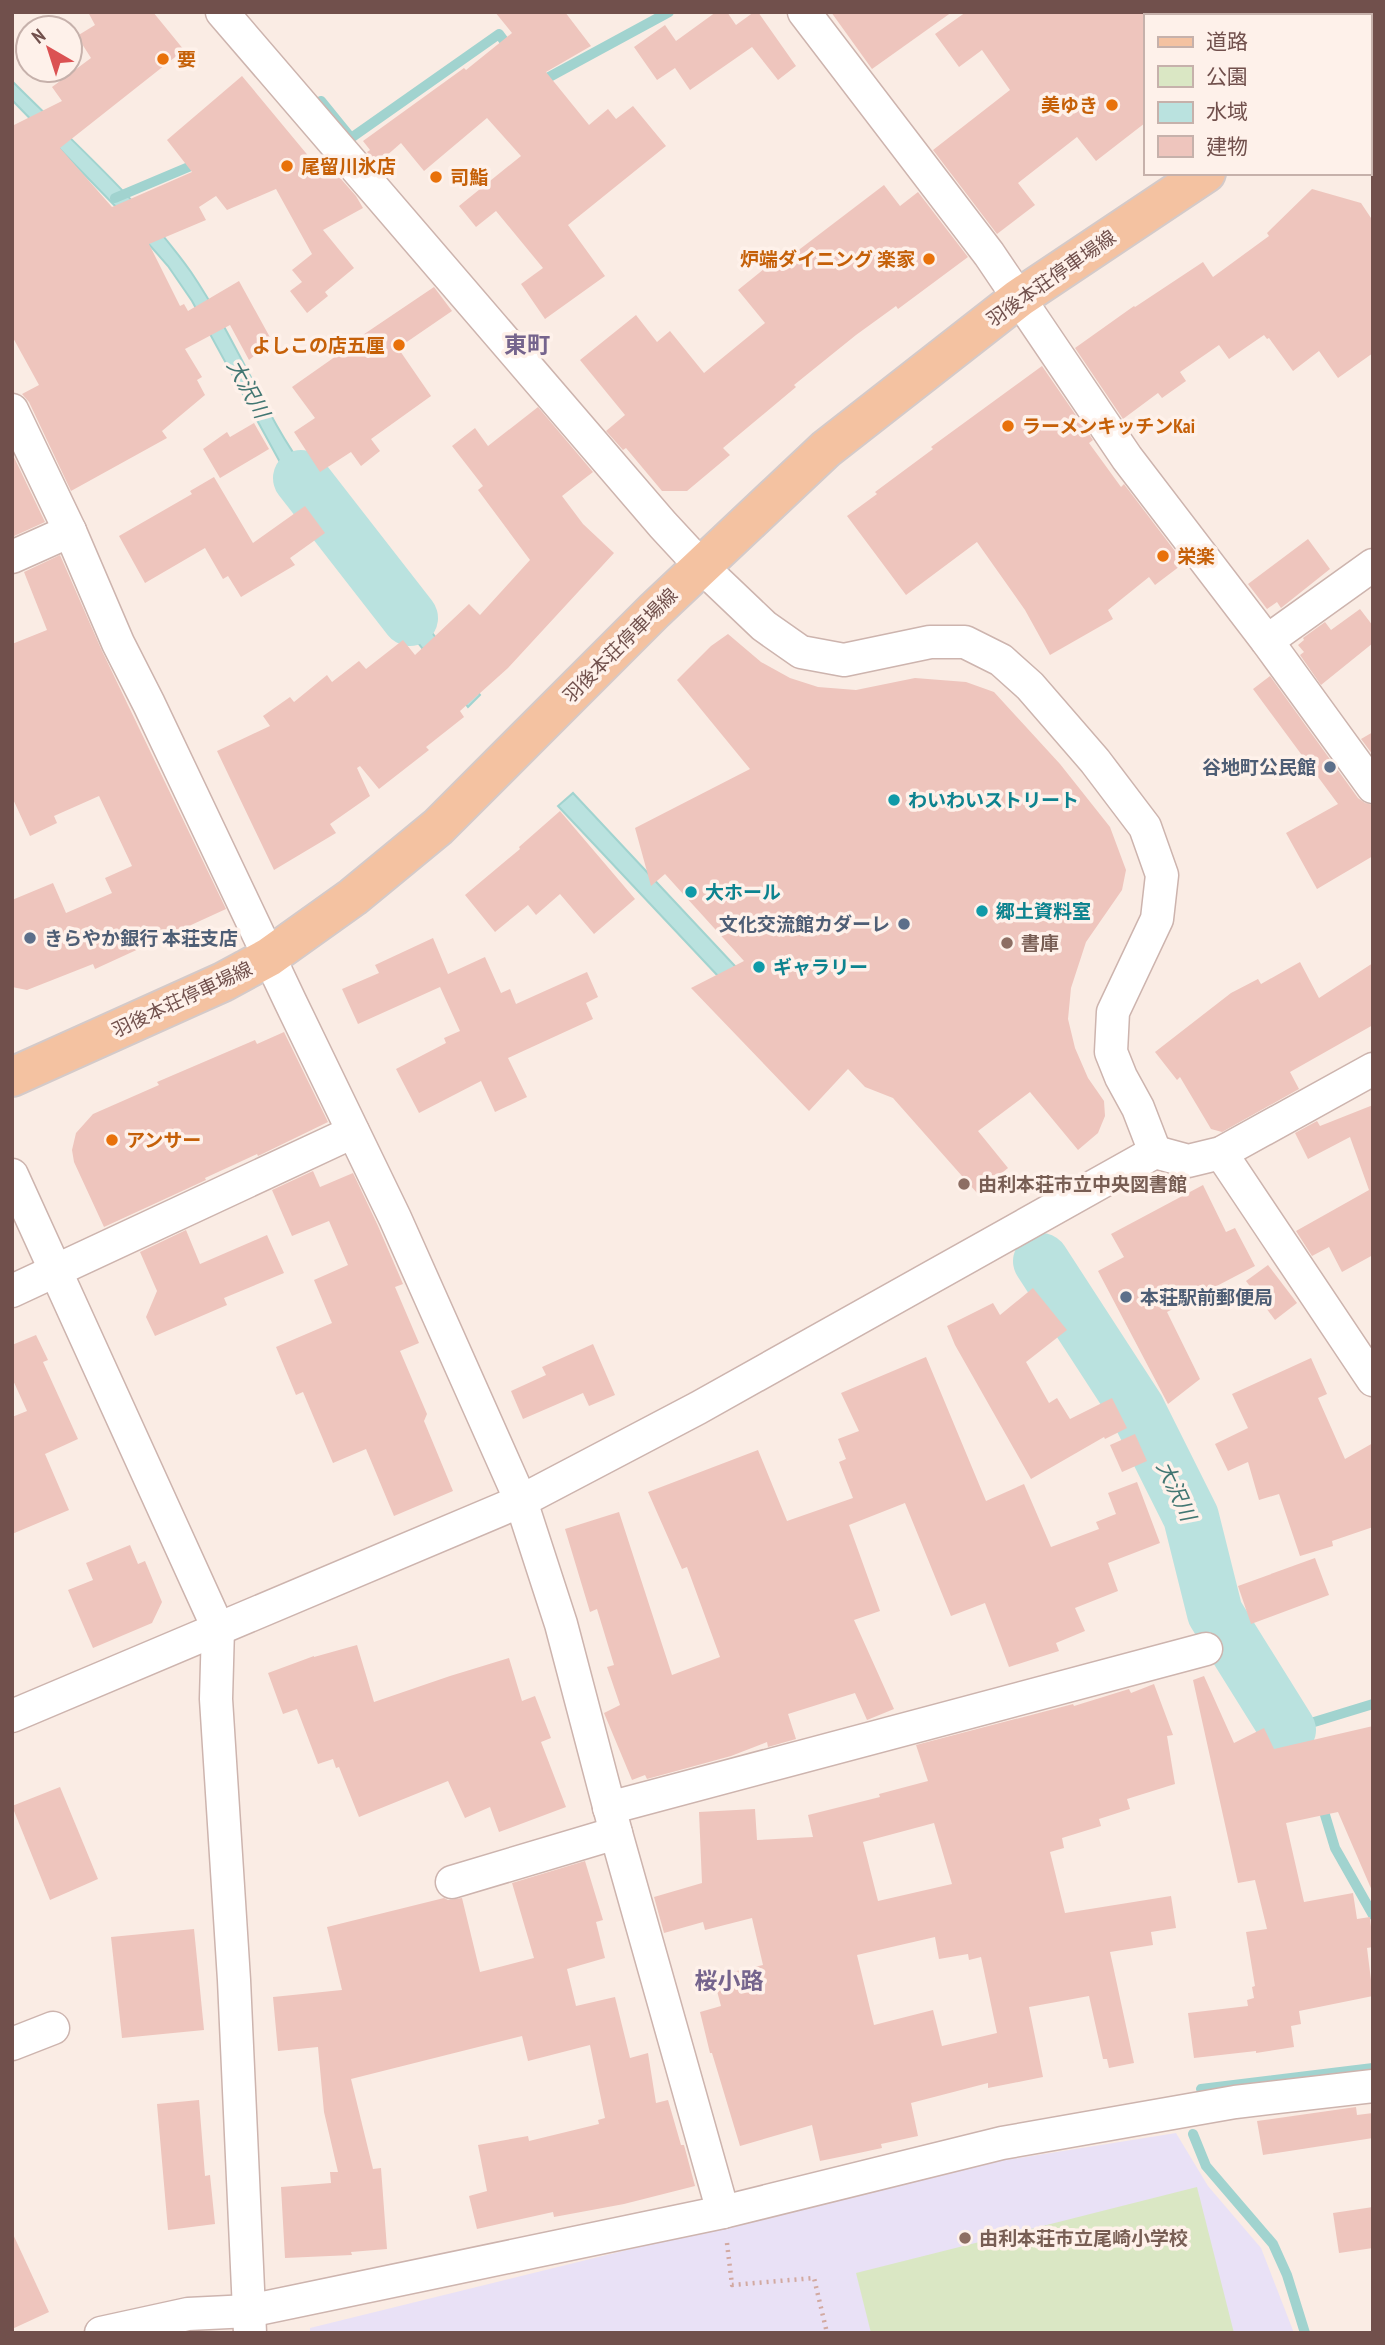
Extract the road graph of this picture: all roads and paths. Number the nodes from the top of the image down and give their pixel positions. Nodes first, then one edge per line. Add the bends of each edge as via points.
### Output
1 (222, 12) edge
2 (804, 12) edge
3 (1203, 175) edge
4 (1019, 298) junction
5 (12, 410) edge
6 (70, 531) junction
7 (12, 557) edge
8 (1373, 565) edge
9 (701, 566) junction
10 (1267, 641) junction
11 (1373, 787) edge
12 (269, 957) junction
13 (1373, 1069) edge
14 (12, 1077) edge
15 (353, 1132) junction
16 (1155, 1152) junction
17 (1221, 1153) junction
18 (12, 1175) edge
19 (56, 1271) junction
20 (12, 1291) edge
21 (1373, 1380) edge
22 (521, 1501) junction
23 (218, 1628) junction
24 (1206, 1649) dead end
25 (12, 1716) edge
26 (612, 1821) junction
27 (453, 1882) dead end
28 (53, 2028) dead end
29 (12, 2045) edge
30 (1373, 2086) edge
31 (723, 2212) junction
32 (250, 2322) edge
33 (101, 2333) edge
34 (827, 2333) edge

1 - 9 street
2 - 4 street
3 - 4 main road, 羽後本荘停車場線
4 - 9 main road, 羽後本荘停車場線 via 826,449
4 - 10 street via 1127,457
5 - 6 street
6 - 7 street
6 - 12 street via 118,643
8 - 10 street
9 - 12 main road, 羽後本荘停車場線 via 438,827 354,897
9 - 16 street via 764,626 801,652 844,660 930,642 965,642 1001,660 1030,686 1095,761 1145,827 1162,875 1157,919 1114,1012 1111,1052
10 - 11 street
12 - 14 main road, 羽後本荘停車場線
12 - 15 street
13 - 17 street
15 - 19 street
15 - 22 street
16 - 17 street via 1188,1161
16 - 22 street via 698,1408
17 - 21 street
18 - 19 street
19 - 20 street
19 - 23 street
22 - 23 street
22 - 26 street via 561,1623
23 - 25 street
23 - 32 street via 216,1699
24 - 26 street
26 - 27 street
26 - 31 street
28 - 29 street
30 - 31 street via 1235,2102 1002,2143
31 - 32 street
31 - 34 path via 732,2285 814,2278
32 - 33 street via 188,2314

